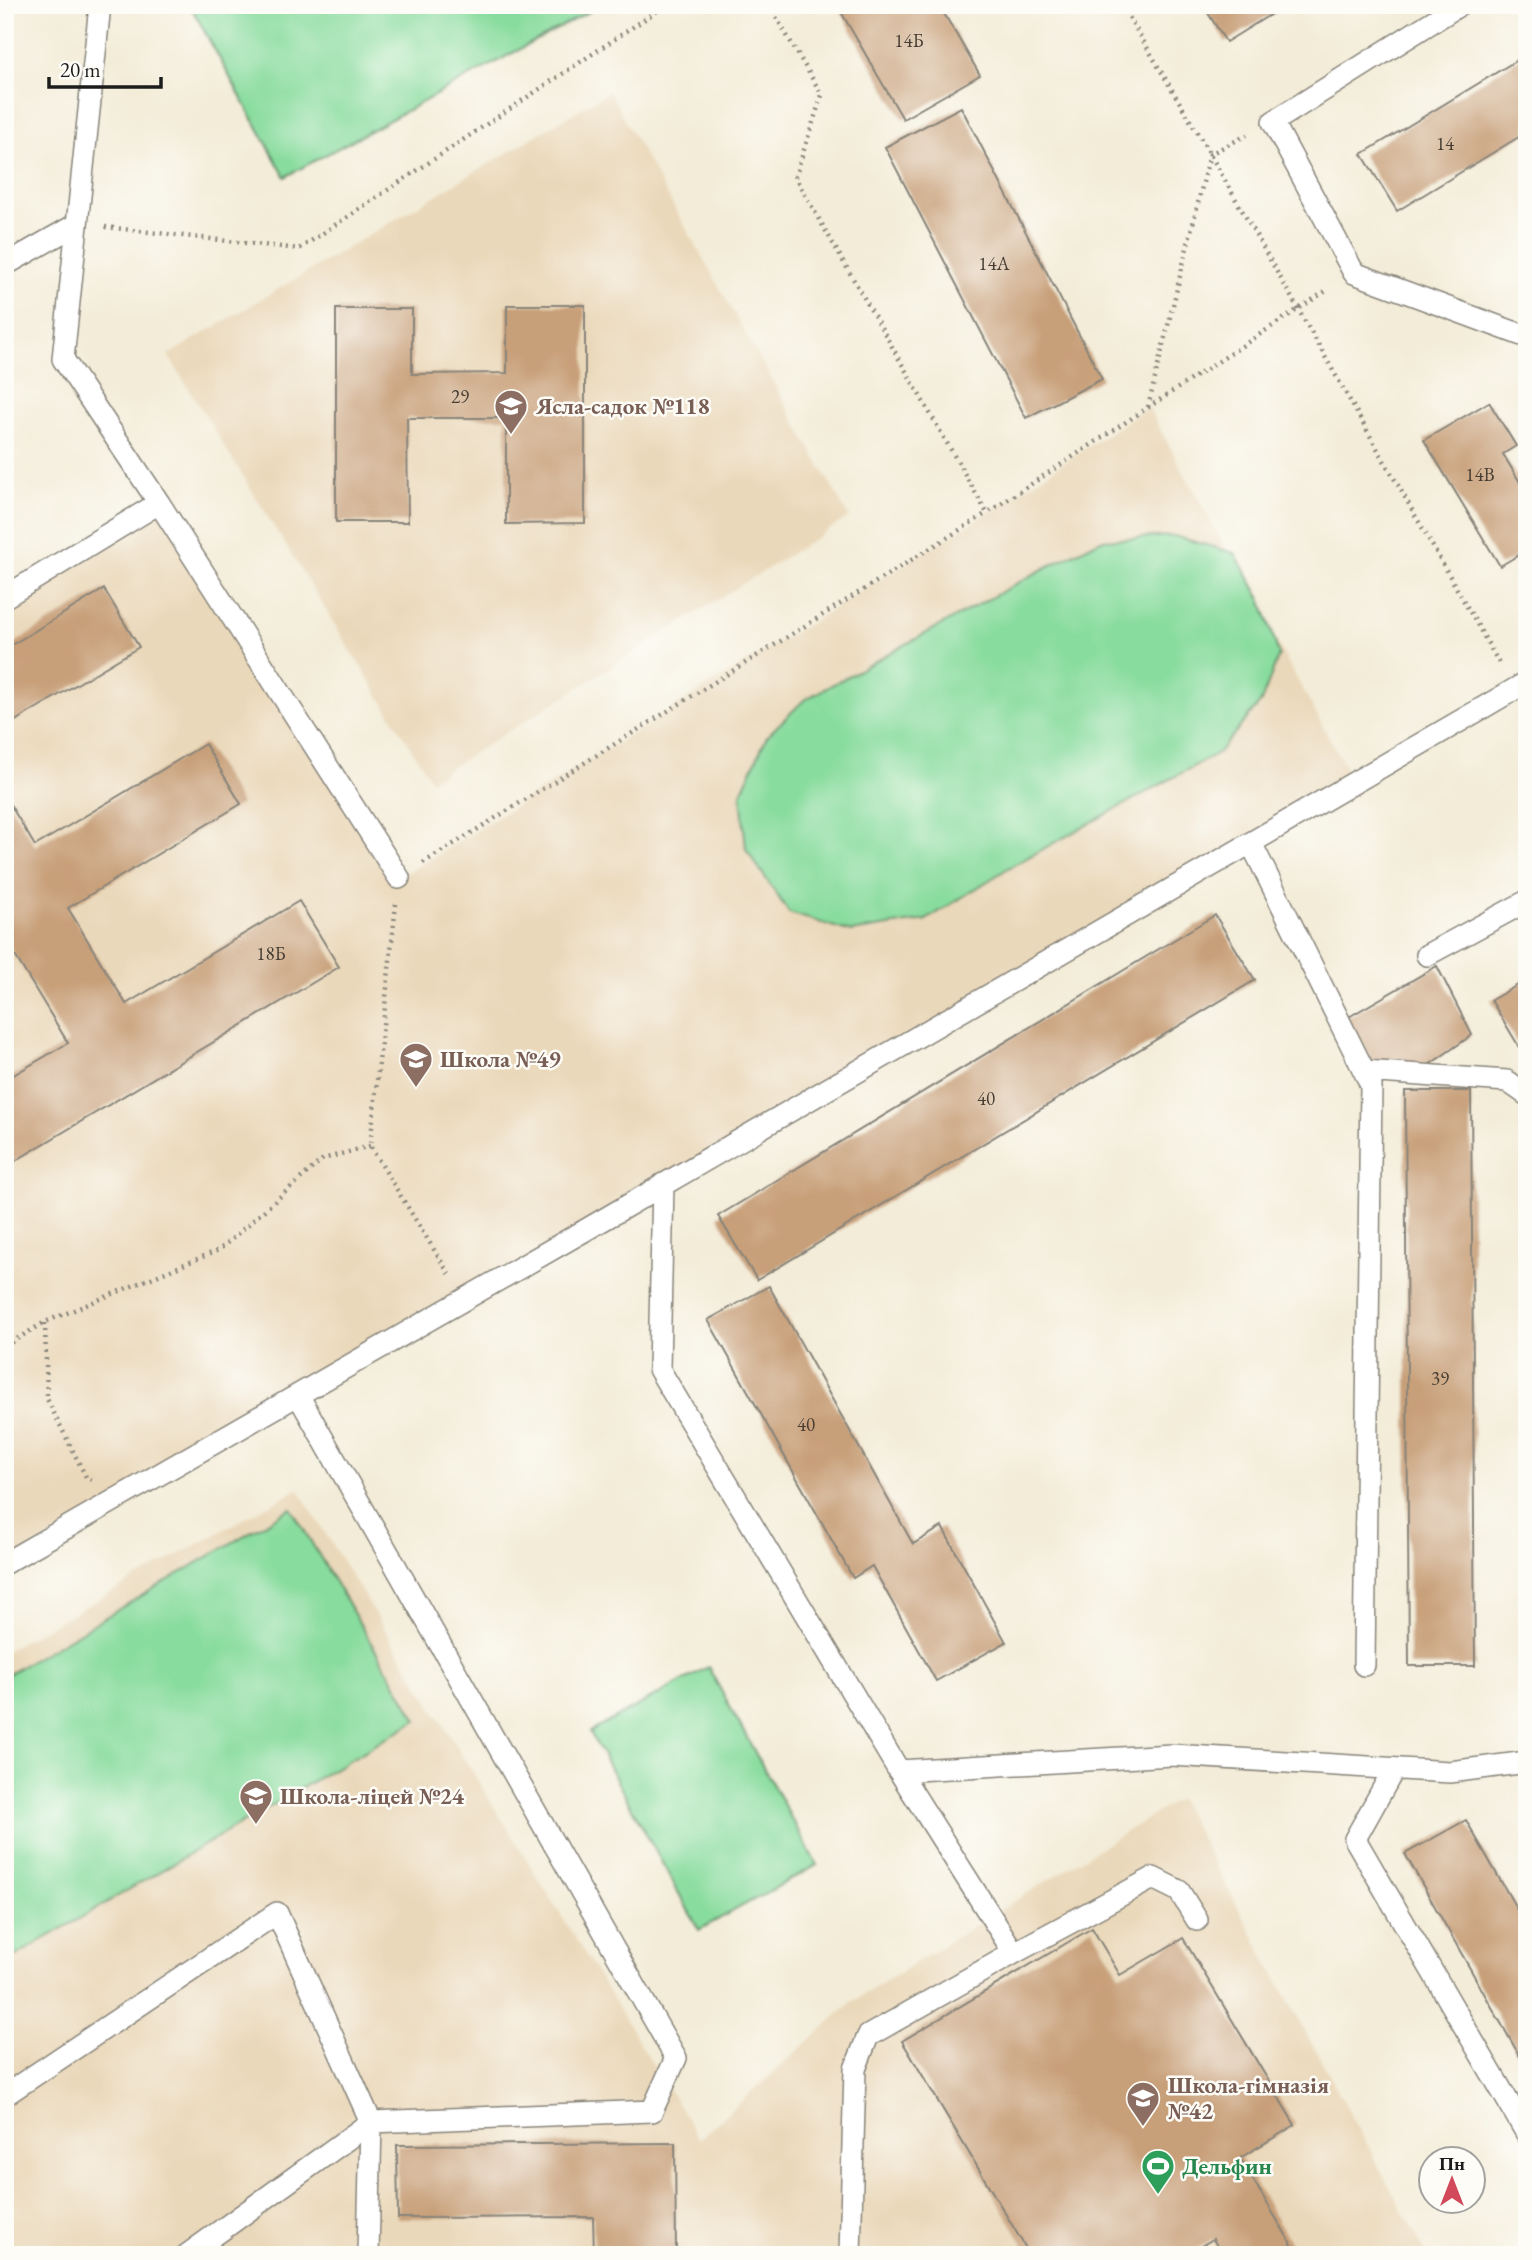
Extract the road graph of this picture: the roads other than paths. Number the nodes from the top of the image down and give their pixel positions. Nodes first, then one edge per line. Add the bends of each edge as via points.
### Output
1 (100, 5) edge
2 (1459, 5) edge
3 (77, 224) junction
4 (5, 265) edge
5 (1527, 337) edge
6 (159, 503) junction
7 (5, 597) edge
8 (1520, 686) edge
9 (1251, 843) junction
10 (399, 878) road end
11 (1527, 901) edge
12 (1427, 955) dead end
13 (1364, 1071) junction
14 (1527, 1095) edge
15 (663, 1184) junction
16 (298, 1395) junction
17 (5, 1563) edge
18 (1364, 1665) dead end
19 (1527, 1762) edge
20 (1394, 1769) junction
21 (899, 1771) junction
22 (1197, 1920) dead end
23 (1014, 1952) junction
24 (5, 2095) edge
25 (371, 2122) junction
26 (1527, 2134) edge
27 (187, 2255) edge
28 (368, 2255) edge
29 (850, 2255) edge

1 - 3 lane
2 - 5 lane via 1273,122 1354,273
3 - 4 lane
3 - 6 lane via 63,359
6 - 7 lane
6 - 10 lane
8 - 9 lane
9 - 13 lane
9 - 15 lane
11 - 12 lane
13 - 14 lane via 1507,1081
13 - 18 lane via 1371,1085
15 - 16 lane
15 - 21 lane via 659,1369
16 - 17 lane
16 - 25 lane via 676,2059 652,2111
19 - 20 lane via 1450,1772
20 - 21 lane via 1172,1755
20 - 26 lane via 1355,1839
21 - 23 lane
22 - 23 lane via 1179,1891 1153,1878
23 - 29 lane via 868,2036 855,2069
24 - 25 lane via 277,1913
25 - 27 lane
25 - 28 lane

